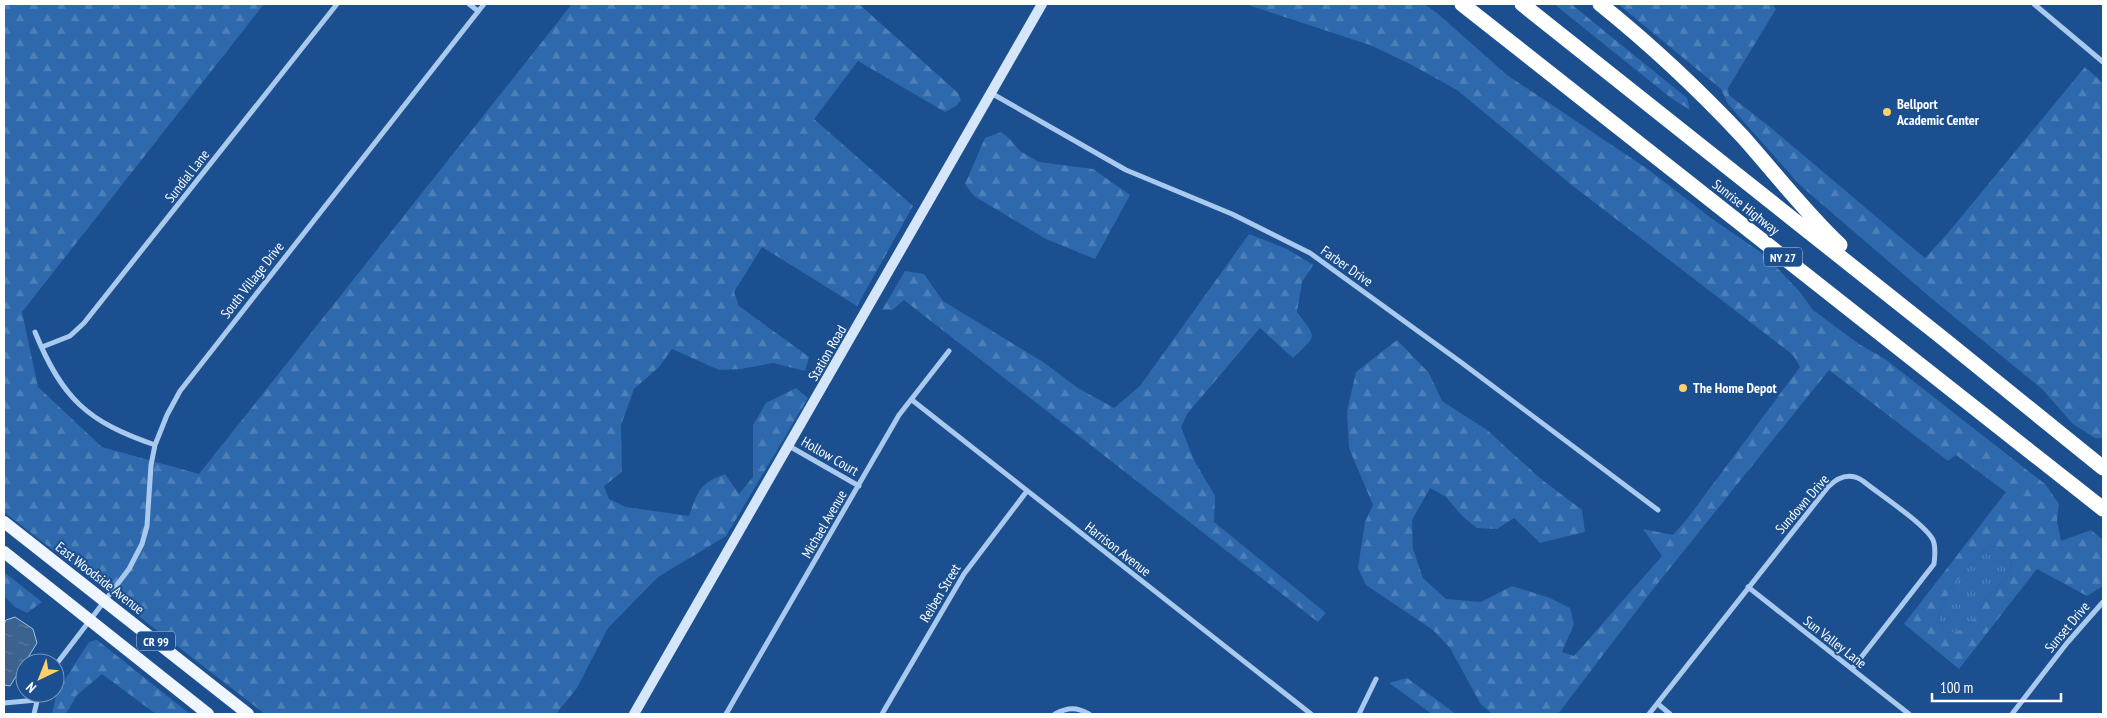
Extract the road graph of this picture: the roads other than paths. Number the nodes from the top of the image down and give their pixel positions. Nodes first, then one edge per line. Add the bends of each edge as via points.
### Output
1 (338, 4) edge
2 (469, 4) edge
3 (484, 4) edge
4 (1049, 4) edge
5 (1451, 4) edge
6 (1462, 4) edge
7 (1522, 4) edge
8 (1600, 4) edge
9 (2034, 4) edge
10 (1040, 8) edge
11 (478, 11) junction
12 (1491, 27) junction
13 (2103, 62) edge
14 (991, 93) junction
15 (36, 332) dead end
16 (1945, 340) junction
17 (42, 348) junction
18 (949, 351) dead end
19 (912, 400) junction
20 (155, 445) junction
21 (789, 446) junction
22 (2103, 468) edge
23 (859, 486) junction
24 (1027, 491) junction
25 (2103, 509) edge
26 (1658, 510) dead end
27 (4, 522) edge
28 (4, 552) edge
29 (1748, 587) junction
30 (105, 601) junction
31 (2103, 602) edge
32 (90, 620) junction
33 (65, 653) edge
34 (1852, 669) junction
35 (1376, 679) dead end
36 (1658, 704) junction
37 (1906, 713) edge
38 (208, 714) edge
39 (248, 714) edge
40 (634, 714) edge
41 (726, 714) edge
42 (882, 714) edge
43 (1056, 714) edge
44 (1089, 714) edge
45 (1311, 714) edge
46 (1359, 714) edge
47 (1650, 714) edge
48 (1670, 714) edge
49 (2012, 714) edge

1 - 17 street, Sundial Lane via 84,324 70,336
2 - 11 street
3 - 11 street, South Village Drive
4 - 10 main road
5 - 12 highway
6 - 12 highway, Sunrise Highway / NY 27
7 - 16 highway, Sunrise Highway / NY 27
8 - 16 highway via 1696,89 1832,238
9 - 13 street
10 - 14 main road, Station Road
11 - 20 street, South Village Drive via 188,380 167,415
12 - 25 highway, Sunrise Highway / NY 27
14 - 21 main road, Station Road
14 - 26 street, Farber Drive via 1126,170 1232,214 1310,253
15 - 17 street
16 - 22 highway, Sunrise Highway / NY 27
17 - 20 street via 59,381 78,404 117,431
18 - 19 street, Michael Avenue
19 - 23 street, Michael Avenue via 899,415
19 - 24 street, Harrison Avenue
20 - 30 street, South Village Drive via 147,526 142,544 129,569
21 - 23 street, Hollow Court
21 - 40 main road, Station Road
23 - 41 street, Michael Avenue
24 - 42 street, Reiben Street via 964,574
24 - 45 street, Harrison Avenue
27 - 30 main road, East Woodside Avenue / CR 99
28 - 32 main road, CR 99
29 - 34 street, Sun Valley Lane
29 - 34 street, Sundown Drive via 1837,479 1847,476 1858,478 1902,511 1933,541 1934,564
29 - 36 street, Sundown Drive
30 - 32 street, South Village Drive
30 - 39 main road, East Woodside Avenue / CR 99
31 - 49 street, Sunset Drive
32 - 33 street, South Village Drive
32 - 38 main road, CR 99
34 - 37 street, Sun Valley Lane
35 - 46 street
36 - 47 street, Sundown Drive
36 - 48 street
43 - 44 street via 1069,708

